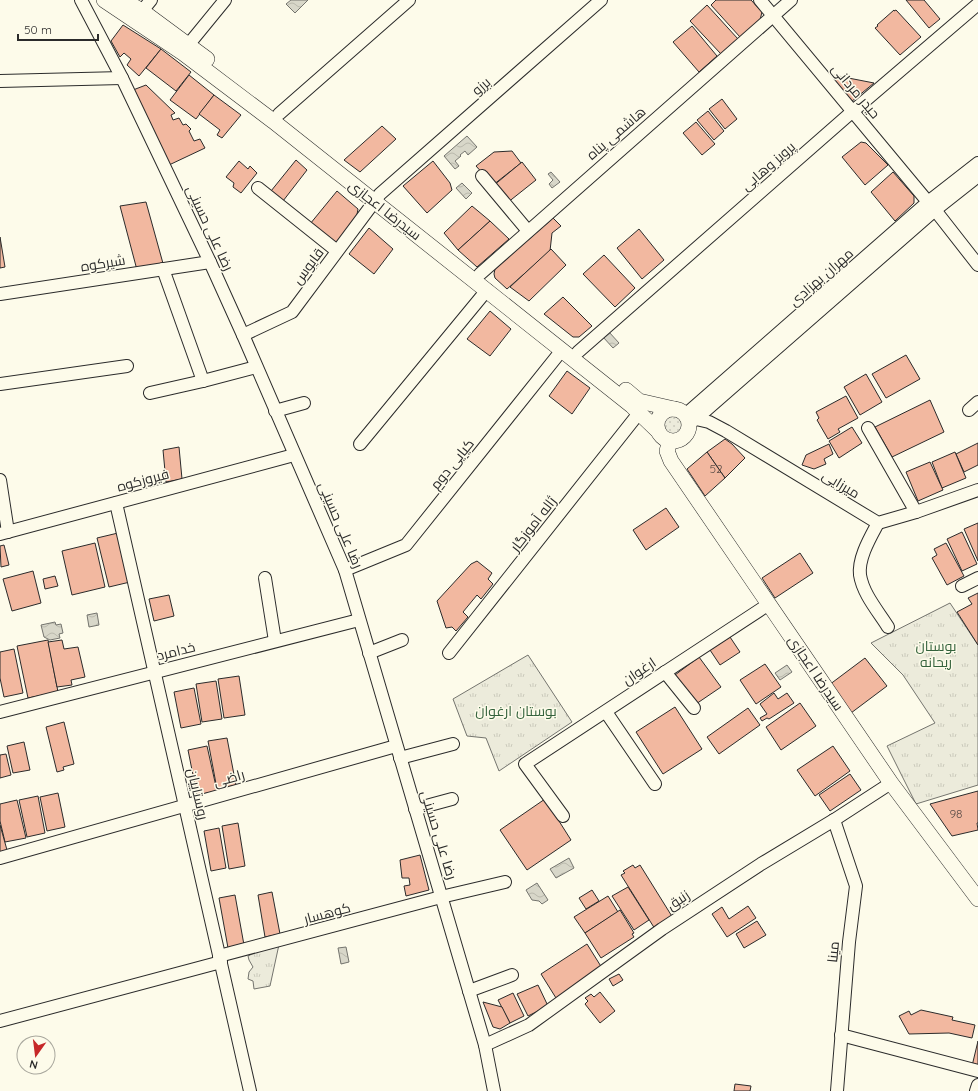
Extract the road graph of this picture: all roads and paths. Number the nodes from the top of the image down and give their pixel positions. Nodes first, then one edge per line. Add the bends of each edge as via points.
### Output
1 (81, 0) edge
2 (104, 0) edge
3 (124, 0) edge
4 (225, 0) edge
5 (409, 0) edge
6 (601, 0) edge
7 (760, 0) edge
8 (791, 0) edge
9 (978, 4) edge
10 (146, 6) edge
11 (773, 16) junction
12 (189, 44) junction
13 (122, 78) junction
14 (0, 82) edge
15 (853, 111) junction
16 (279, 114) junction
17 (978, 163) edge
18 (482, 176) dead end
19 (978, 176) edge
20 (258, 188) dead end
21 (378, 198) junction
22 (932, 206) junction
23 (528, 231) junction
24 (337, 251) junction
25 (977, 261) edge
26 (210, 262) junction
27 (163, 269) junction
28 (480, 274) junction
29 (487, 290) junction
30 (0, 294) edge
31 (243, 335) junction
32 (562, 350) junction
33 (578, 352) junction
34 (127, 366) dead end
35 (256, 367) junction
36 (203, 381) junction
37 (0, 384) edge
38 (150, 393) dead end
39 (304, 404) dead end
40 (275, 411) junction
41 (639, 413) junction
42 (686, 417) junction
43 (868, 428) dead end
44 (658, 431) junction
45 (670, 441) junction
46 (360, 444) dead end
47 (294, 455) junction
48 (0, 480) edge
49 (978, 490) edge
50 (116, 503) junction
51 (916, 512) junction
52 (878, 523) junction
53 (4, 533) edge
54 (345, 570) junction
55 (264, 578) dead end
56 (978, 578) edge
57 (962, 586) dead end
58 (769, 604) junction
59 (359, 620) junction
60 (888, 627) dead end
61 (402, 640) dead end
62 (275, 641) junction
63 (369, 653) junction
64 (449, 653) dead end
65 (154, 672) junction
66 (665, 672) junction
67 (694, 708) dead end
68 (0, 712) edge
69 (606, 712) junction
70 (453, 744) dead end
71 (396, 746) junction
72 (400, 758) junction
73 (891, 783) junction
74 (655, 784) dead end
75 (452, 799) dead end
76 (185, 806) junction
77 (415, 809) junction
78 (563, 816) dead end
79 (834, 820) junction
80 (0, 858) edge
81 (505, 882) dead end
82 (441, 898) junction
83 (978, 899) edge
84 (220, 959) junction
85 (512, 975) dead end
86 (469, 991) junction
87 (0, 1021) edge
88 (841, 1035) junction
89 (485, 1045) junction
90 (978, 1071) edge
91 (978, 1086) edge
92 (250, 1091) edge
93 (494, 1091) edge
94 (837, 1091) edge
95 (976, 1091) edge

1 - 13 street, رضا علی حسینی
2 - 21 main road, سیدرضا اعجازی via 183,53
3 - 10 main road, سیدرضا اعجازی
4 - 12 street
5 - 16 street
6 - 21 street, برزو
7 - 11 street, حیدر مردانی
8 - 11 street, هاشمی پناه
9 - 15 street, پرویز وهابی
10 - 12 main road, سیدرضا اعجازی
11 - 15 street, حیدر مردانی
11 - 23 street, هاشمی پناه
12 - 16 main road, سیدرضا اعجازی
13 - 14 street
13 - 26 street, رضا علی حسینی
15 - 22 street, حیدر مردانی
15 - 33 street, پرویز وهابی
16 - 21 main road, سیدرضا اعجازی
17 - 22 street, مهران بهزادی
18 - 23 street
19 - 22 street, مهران بهزادی
20 - 24 street
21 - 24 street, قایوس
21 - 28 main road, سیدرضا اعجازی
21 - 29 main road, سیدرضا اعجازی
22 - 25 street, حیدر مردانی
22 - 42 street, مهران بهزادی
23 - 28 street, هاشمی پناه
24 - 31 street, قایوس via 292,312
26 - 27 street, شیرکوه
26 - 31 street, رضا علی حسینی
27 - 30 street, شیرکوه
27 - 36 street
28 - 33 main road, سیدرضا اعجازی
29 - 32 main road, سیدرضا اعجازی
29 - 46 street
31 - 35 street, رضا علی حسینی
32 - 41 main road, سیدرضا اعجازی
32 - 54 street, کیایی دوم via 406,546
33 - 42 main road, سیدرضا اعجازی via 639,400
34 - 37 street
35 - 36 street
35 - 40 street, رضا علی حسینی
36 - 38 street
39 - 40 street
40 - 47 street, رضا علی حسینی
41 - 44 main road, سیدرضا اعجازی
41 - 64 street, ژاله آموزگار
42 - 44 main road via 669,410 660,416
42 - 45 main road via 687,433 680,440
42 - 52 street, میرزایی via 708,422 726,431
43 - 51 street
44 - 45 main road, سیدرضا اعجازی
45 - 58 main road, سیدرضا اعجازی via 667,451 671,461
47 - 50 street, فیروزکوه
47 - 54 street, رضا علی حسینی
48 - 53 street
49 - 51 street
50 - 53 street, فیروزکوه
50 - 65 street, روستاییان
51 - 52 street
52 - 60 street via 862,559 860,574 863,586
54 - 59 street, رضا علی حسینی
55 - 62 street
56 - 57 street
58 - 66 street, ارغوان
58 - 73 main road, سیدرضا اعجازی
59 - 62 street, خدامرد
59 - 63 street, رضا علی حسینی
61 - 63 street
62 - 65 street, خدامرد
63 - 71 street, رضا علی حسینی
65 - 68 street, خدامرد
65 - 76 street, روستاییان
66 - 67 street
66 - 69 street, ارغوان
69 - 74 street
69 - 78 street, ارغوان via 525,764
70 - 72 street
71 - 72 street, رضا علی حسینی
71 - 76 street, راضی
72 - 77 street, رضا علی حسینی
73 - 79 street, زنبق
73 - 83 main road, سیدرضا اعجازی
75 - 77 street
76 - 80 street, راضی
76 - 84 street, روستاییان
77 - 82 street, رضا علی حسینی
79 - 88 street, مینا via 856,886
79 - 89 street, زنبق via 662,929 529,1025
81 - 82 street, کوهسار
82 - 84 street, کوهسار
82 - 86 street, رضا علی حسینی
84 - 87 street, کوهسار
84 - 92 street, روستاییان
85 - 86 street
86 - 89 street, رضا علی حسینی
88 - 90 street
88 - 94 street, مینا
89 - 93 street, رضا علی حسینی
91 - 95 street

